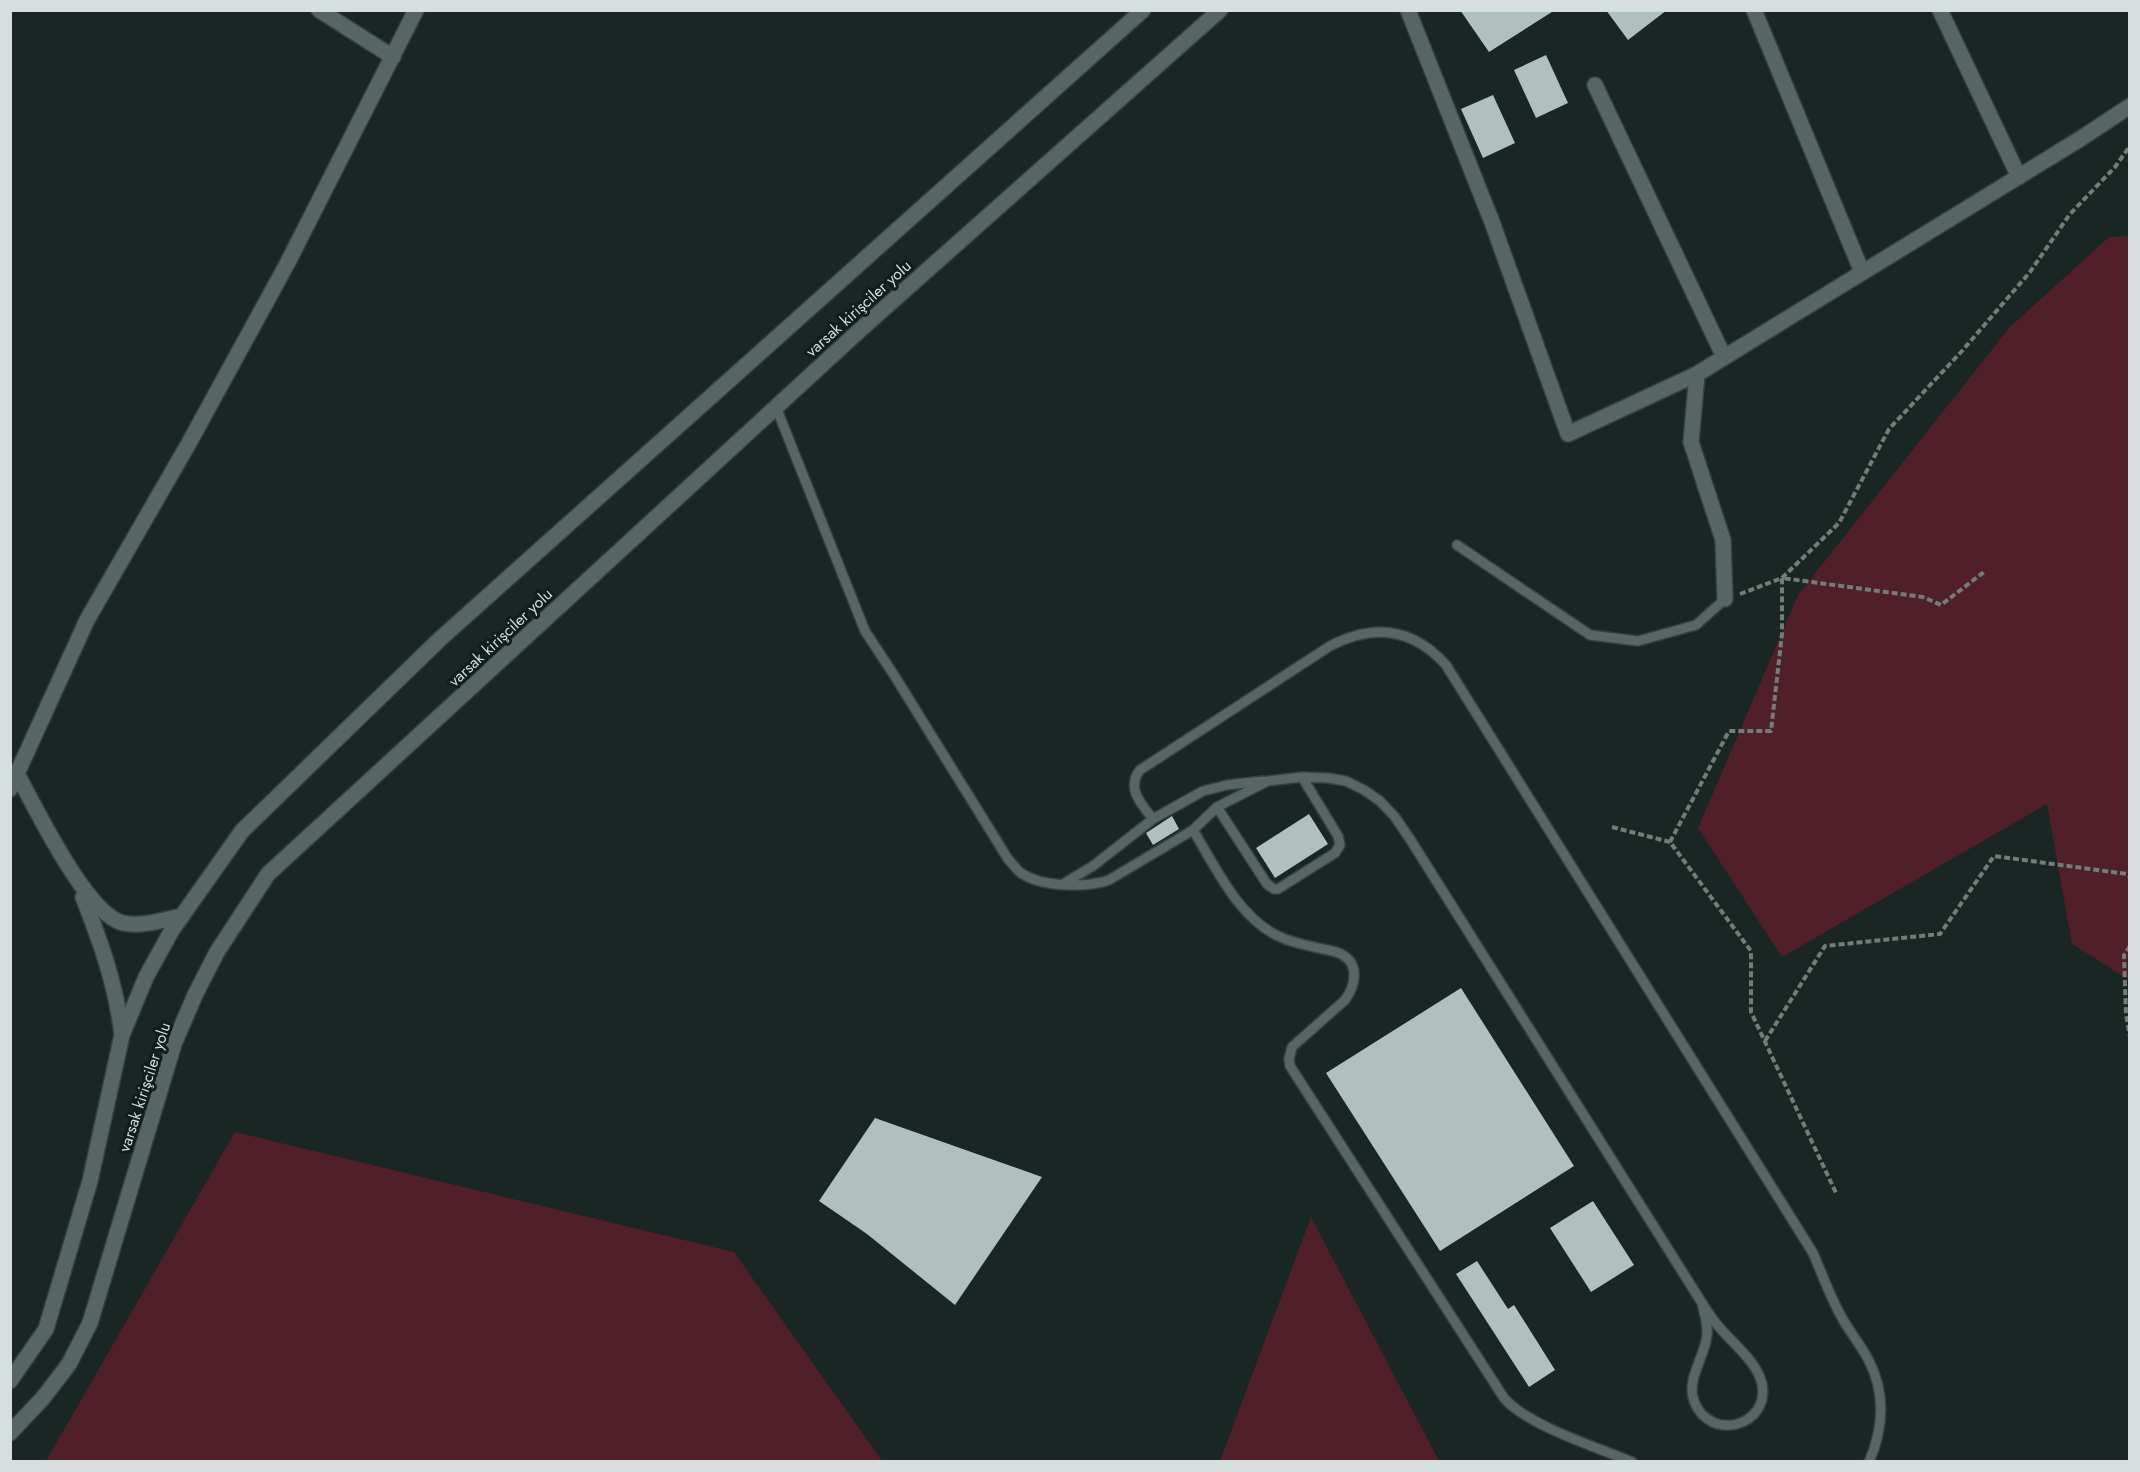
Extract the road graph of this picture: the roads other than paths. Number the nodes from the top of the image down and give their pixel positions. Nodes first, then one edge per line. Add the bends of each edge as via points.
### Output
1 (319, 10) edge
2 (416, 10) edge
3 (1143, 10) edge
4 (1220, 10) edge
5 (1408, 10) edge
6 (1754, 10) edge
7 (1940, 10) edge
8 (393, 57) junction
9 (1595, 85) dead end
10 (2130, 106) edge
11 (2019, 177) junction
12 (1862, 272) junction
13 (1724, 357) junction
14 (1697, 374) junction
15 (776, 407) junction
16 (1457, 545) dead end
17 (1725, 599) joint
18 (17, 774) junction
19 (1302, 777) junction
20 (1268, 780) junction
21 (10, 789) edge
22 (1217, 807) junction
23 (1153, 819) junction
24 (1192, 830) junction
25 (78, 883) junction
26 (1063, 884) junction
27 (182, 916) junction
28 (122, 1035) junction
29 (1702, 1303) junction
30 (10, 1382) edge
31 (10, 1433) edge
32 (1632, 1461) edge
33 (1869, 1461) edge

1 - 8 street
2 - 8 street
3 - 27 street, varsak kirişciler yolu via 440,639 242,831
4 - 15 street, varsak kirişciler yolu
5 - 14 street via 1492,222 1568,434
6 - 12 street
7 - 11 street
8 - 18 street via 206,414 87,620
9 - 13 street
10 - 11 street
11 - 12 street
12 - 13 street
13 - 14 street
14 - 17 street via 1691,442 1723,540
15 - 26 lane via 865,631 1008,859 1019,872 1033,879
15 - 31 street, varsak kirişciler yolu via 268,874 217,952 174,1044 90,1323 69,1364 44,1398
16 - 17 lane via 1590,634 1638,641 1696,625
18 - 21 street
18 - 25 street
19 - 20 lane
19 - 22 lane via 1340,845 1335,853 1278,889 1267,884
19 - 29 lane via 1346,781 1380,801 1395,816
20 - 22 lane
20 - 23 lane via 1215,786
22 - 24 lane
23 - 26 lane
23 - 33 lane via 1135,791 1134,779 1140,770 1330,646 1356,634 1381,631 1407,637 1435,653 1453,675 1813,1253 1841,1316 1877,1378 1882,1412
24 - 26 lane via 1109,880 1091,885
24 - 32 lane via 1254,920 1279,937 1336,952 1351,962 1355,979 1350,993 1292,1047 1290,1066 1504,1398 1512,1408 1533,1420
25 - 27 street via 96,906 120,922 142,925
25 - 28 street via 107,960
27 - 28 street, varsak kirişciler yolu via 146,977
28 - 30 street, varsak kirişciler yolu via 90,1181 46,1329
29 - 29 lane via 1762,1383 1755,1412 1733,1426 1713,1424 1704,1418 1693,1399 1693,1380 1707,1334

